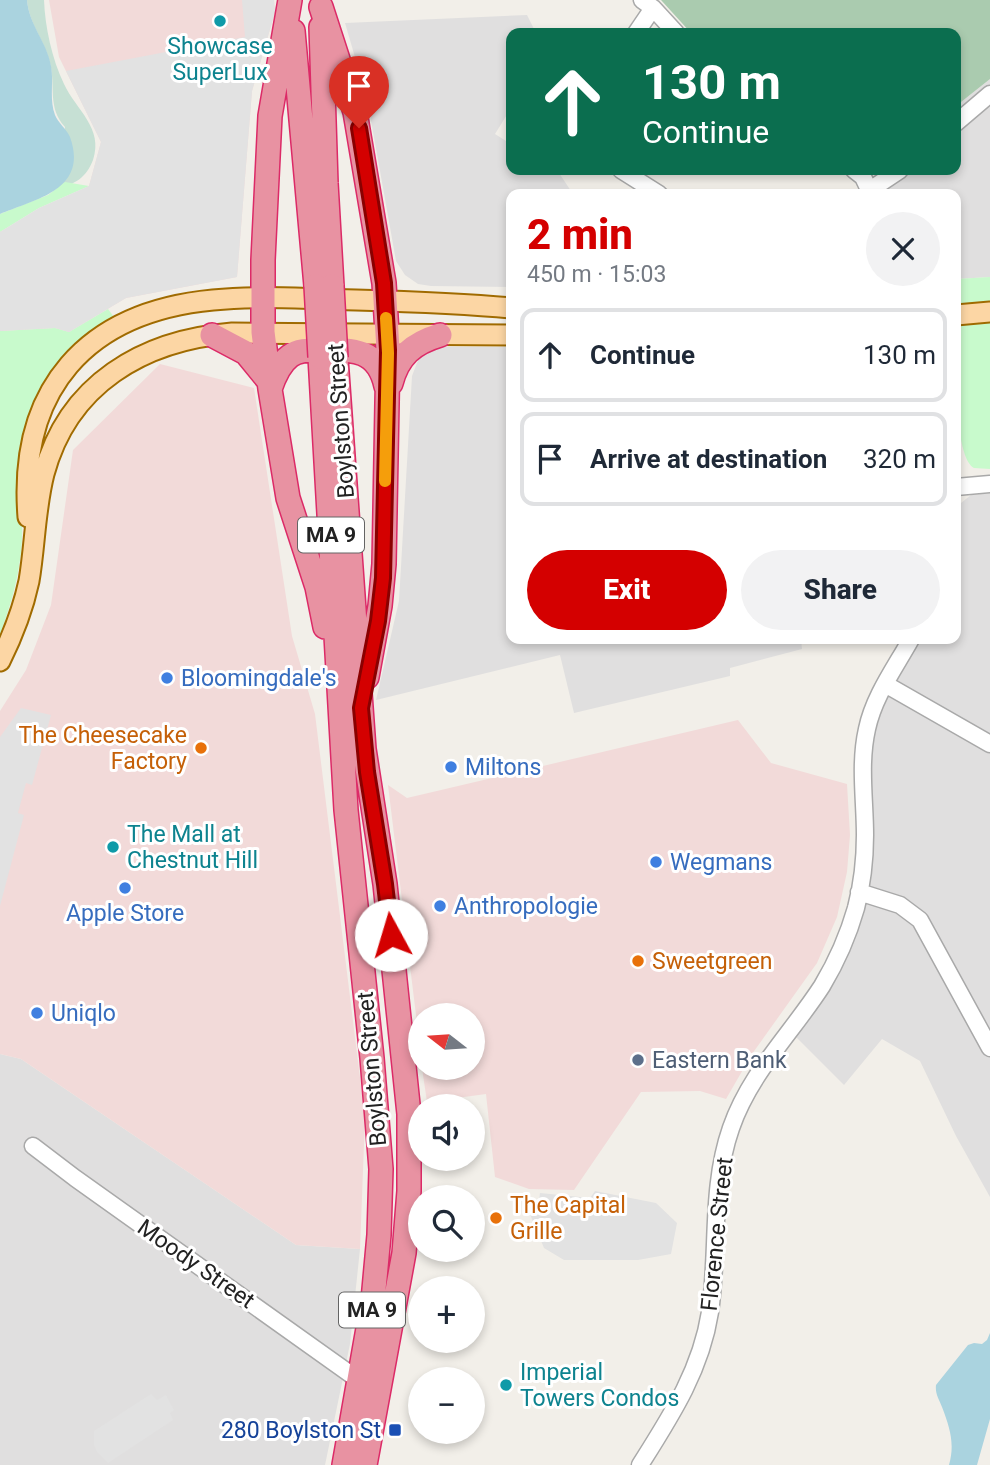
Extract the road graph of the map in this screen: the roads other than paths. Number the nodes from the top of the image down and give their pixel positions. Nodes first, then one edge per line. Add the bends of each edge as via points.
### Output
1 (290, 0) edge
2 (321, 4) edge
3 (647, 4) edge
4 (638, 28) edge
5 (671, 28) edge
6 (990, 94) edge
7 (961, 119) edge
8 (629, 175) edge
9 (893, 175) edge
10 (651, 189) edge
11 (875, 189) edge
12 (324, 286) junction
13 (262, 298) junction
14 (385, 300) junction
15 (506, 308) edge
16 (990, 312) edge
17 (961, 315) edge
18 (263, 332) junction
19 (387, 334) junction
20 (212, 335) junction
21 (440, 335) junction
22 (506, 335) edge
23 (269, 384) junction
24 (387, 396) junction
25 (990, 484) edge
26 (961, 487) edge
27 (32, 560) junction
28 (908, 644) edge
29 (0, 661) edge
30 (883, 687) junction
31 (350, 710) junction
32 (990, 744) edge
33 (859, 892) junction
34 (990, 1048) edge
35 (33, 1146) dead end
36 (360, 1381) junction
37 (344, 1465) edge
38 (365, 1465) edge
39 (640, 1465) edge

1 - 12 highway, Boylston Street / MA 9
1 - 13 highway via 270,116
2 - 12 highway, Boylston Street / MA 9
2 - 14 highway via 357,120
3 - 4 street
3 - 5 street
6 - 7 street
8 - 10 street
9 - 11 street
12 - 31 highway, Boylston Street / MA 9, bridge
13 - 14 main road
13 - 18 highway
13 - 27 main road via 202,301 135,317 95,340 64,371 45,401 30,447 27,488
14 - 15 main road
14 - 19 highway
16 - 17 main road
18 - 19 main road
18 - 20 main road
18 - 23 highway
19 - 21 main road
19 - 24 highway
20 - 23 highway via 246,353
20 - 27 main road via 165,345 140,356 102,381 81,403 59,436 44,475
21 - 22 main road
21 - 24 highway via 405,353 394,370
23 - 24 highway via 295,353 347,349 362,352 378,366
23 - 31 highway via 288,498
24 - 31 highway via 378,621
25 - 26 street
27 - 29 main road via 24,603
28 - 30 street, Florence Street
30 - 32 street
30 - 33 street, Florence Street via 865,738 865,838
31 - 36 highway, Boylston Street / MA 9 via 346,810 381,1169 376,1278
31 - 38 highway, Boylston Street / MA 9 via 367,772 385,884 410,1154 400,1284
33 - 34 street via 900,905 920,920
33 - 39 street, Florence Street via 831,971 765,1063 731,1128 717,1189 714,1278 703,1343 686,1388
35 - 36 street, Moody Street
36 - 37 highway, Boylston Street / MA 9

